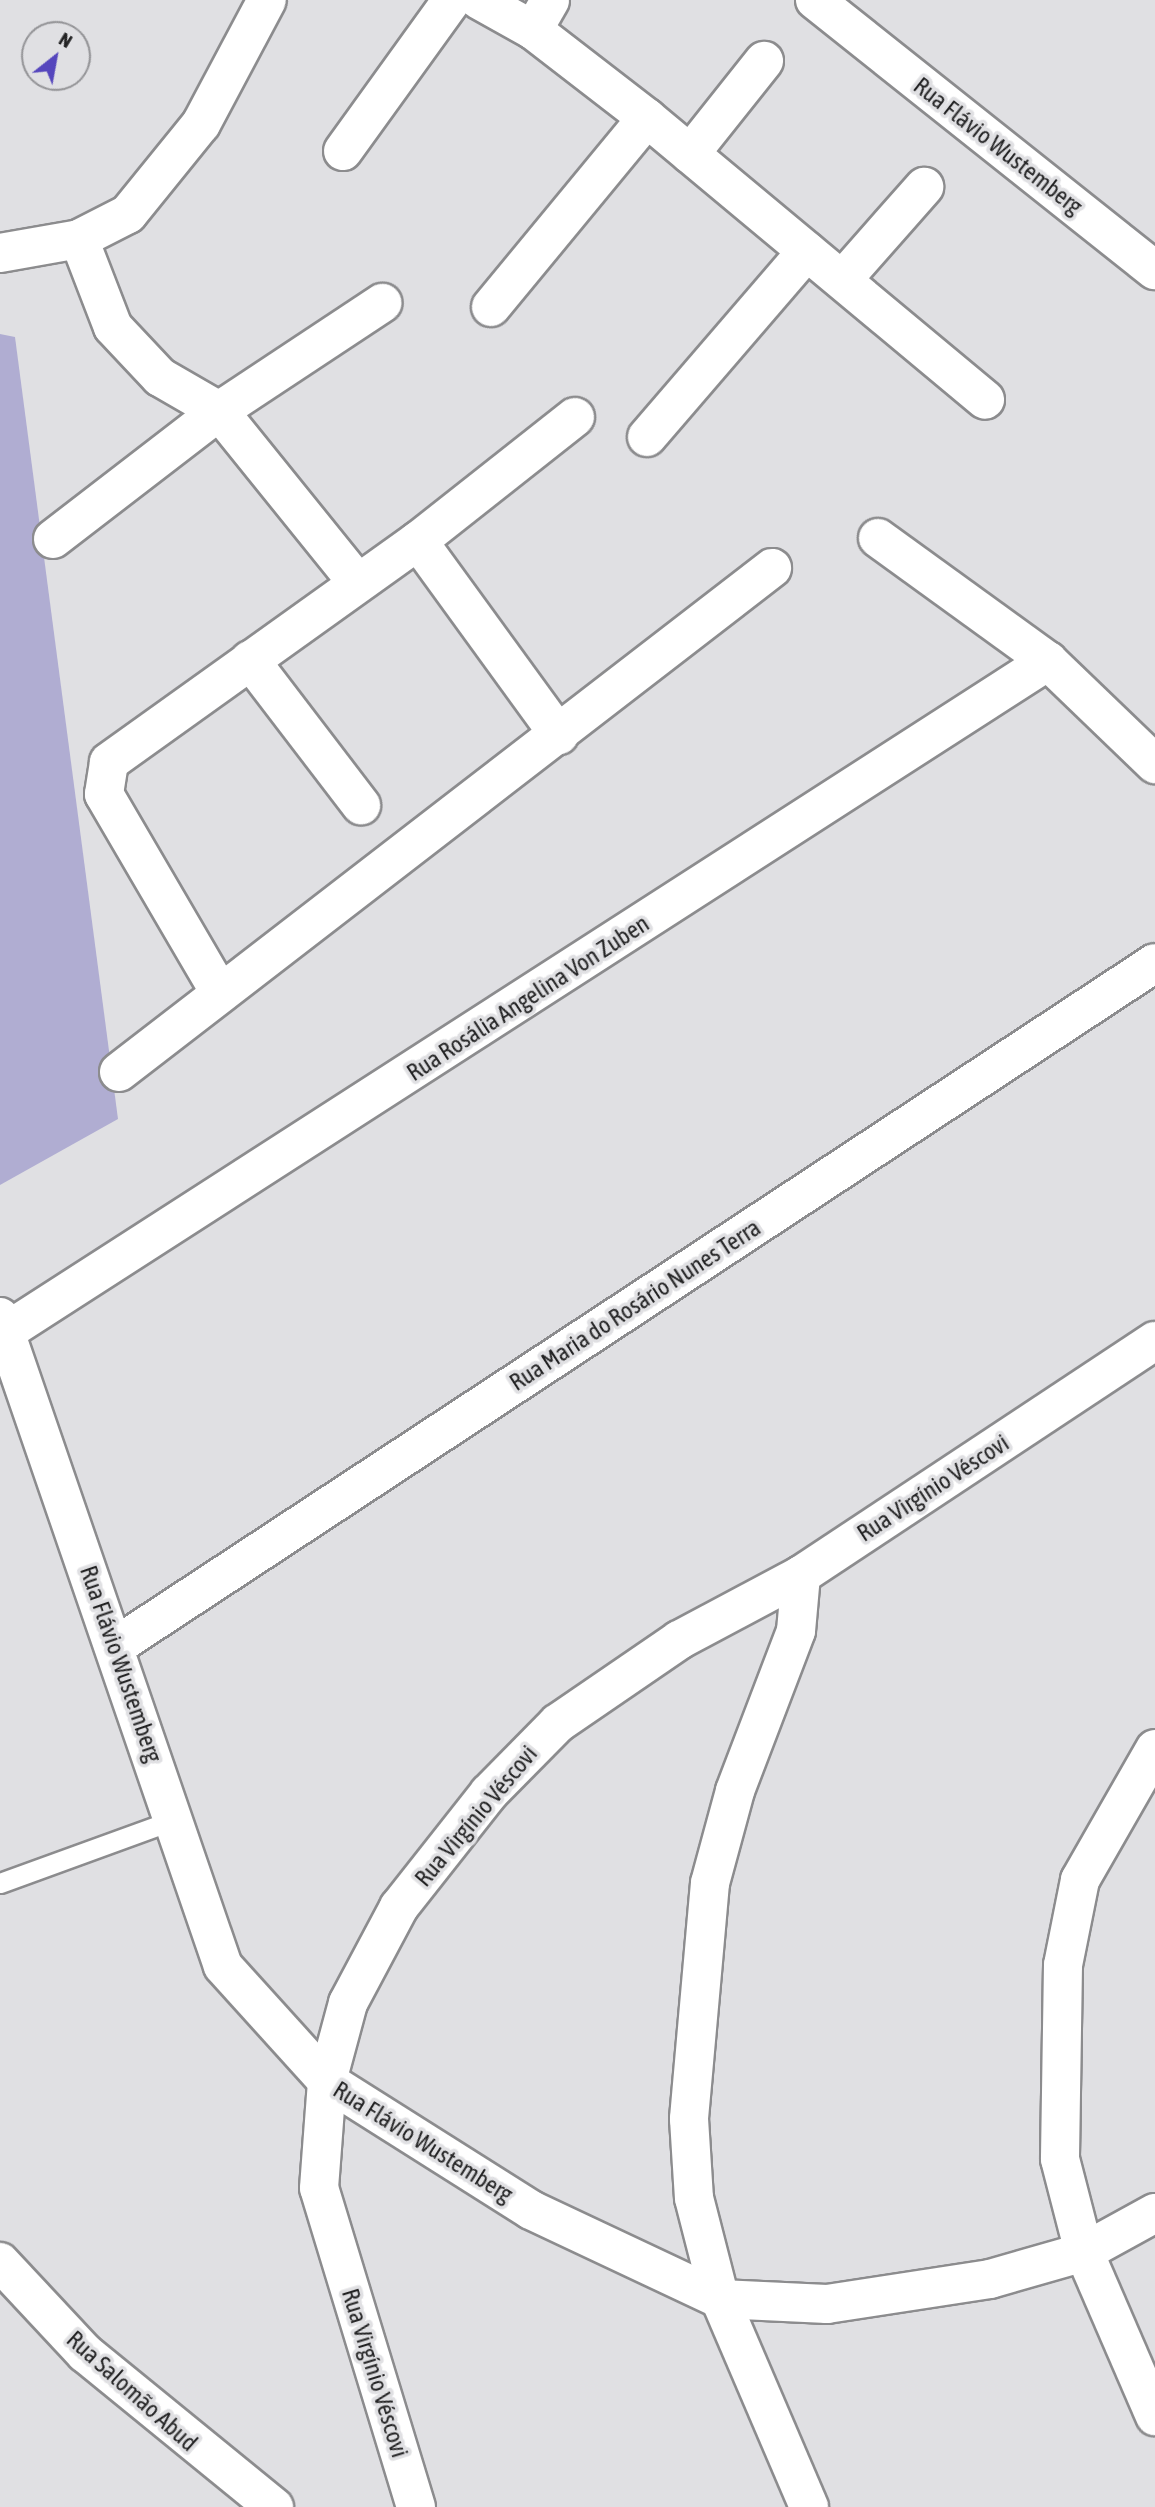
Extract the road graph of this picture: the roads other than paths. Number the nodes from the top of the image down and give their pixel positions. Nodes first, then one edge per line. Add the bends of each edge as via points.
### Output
1 (267, 0) edge
2 (452, 0) edge
3 (479, 0) edge
4 (829, 7) edge
5 (542, 15) edge
6 (764, 61) dead end
7 (647, 118) junction
8 (343, 151) dead end
9 (690, 154) junction
10 (924, 187) dead end
11 (79, 239) junction
12 (807, 251) junction
13 (0, 253) edge
14 (1155, 270) edge
15 (843, 279) junction
16 (382, 303) dead end
17 (491, 307) dead end
18 (985, 400) dead end
19 (219, 411) junction
20 (575, 417) dead end
21 (647, 438) dead end
22 (877, 538) dead end
23 (53, 539) dead end
24 (418, 541) junction
25 (772, 568) dead end
26 (359, 583) junction
27 (250, 660) junction
28 (1048, 662) junction
29 (559, 735) junction
30 (1155, 764) edge
31 (361, 805) dead end
32 (1155, 963) edge
33 (219, 990) junction
34 (119, 1072) dead end
35 (3, 1324) edge
36 (1155, 1341) edge
37 (801, 1575) junction
38 (116, 1646) junction
39 (1155, 1749) edge
40 (173, 1820) junction
41 (0, 1883) edge
42 (327, 2081) junction
43 (1155, 2214) edge
44 (1084, 2252) junction
45 (0, 2262) edge
46 (720, 2299) junction
47 (1155, 2412) edge
48 (274, 2507) edge
49 (416, 2507) edge
50 (809, 2507) edge

1 - 11 street via 201,124 163,176 128,214
2 - 8 street
3 - 5 street
4 - 14 street, Rua Flávio Wustemberg
5 - 7 street
6 - 9 street
7 - 9 street
7 - 17 street
9 - 12 street
10 - 15 street
11 - 13 street
11 - 19 street via 113,327 160,377
12 - 15 street
12 - 21 street
15 - 18 street
16 - 19 street
19 - 23 street
19 - 26 street
20 - 24 street
22 - 28 street
24 - 26 street
24 - 29 street
25 - 29 street
26 - 27 street
27 - 31 street
27 - 33 street via 125,748 103,775 104,794
28 - 30 street
28 - 35 street, Rua Rosália Angelina Von Zuben
29 - 33 street
32 - 38 street, Rua Maria do Rosário Nunes Terra
33 - 34 street
35 - 38 street, Rua Flávio Wustemberg
36 - 37 street, Rua Virgínio Véscovi
37 - 42 street, Rua Virgínio Véscovi via 679,1640 558,1723 489,1793 399,1907 348,2003
37 - 46 street via 796,1631 735,1791 710,1883 695,1999 689,2119 694,2198
38 - 40 street, Rua Flávio Wustemberg
39 - 44 street via 1080,1880 1063,1965 1060,2159
40 - 41 lane
40 - 42 street, Rua Flávio Wustemberg via 195,1898 223,1966
42 - 46 street, Rua Flávio Wustemberg via 531,2210
42 - 49 street, Rua Virgínio Véscovi via 320,2188
43 - 44 street, Rua Flávio Wustemberg
44 - 46 street, Rua Flávio Wustemberg via 990,2279 876,2298 827,2304
44 - 47 street
45 - 48 street, Rua Salomão Abud via 85,2353
46 - 50 street

